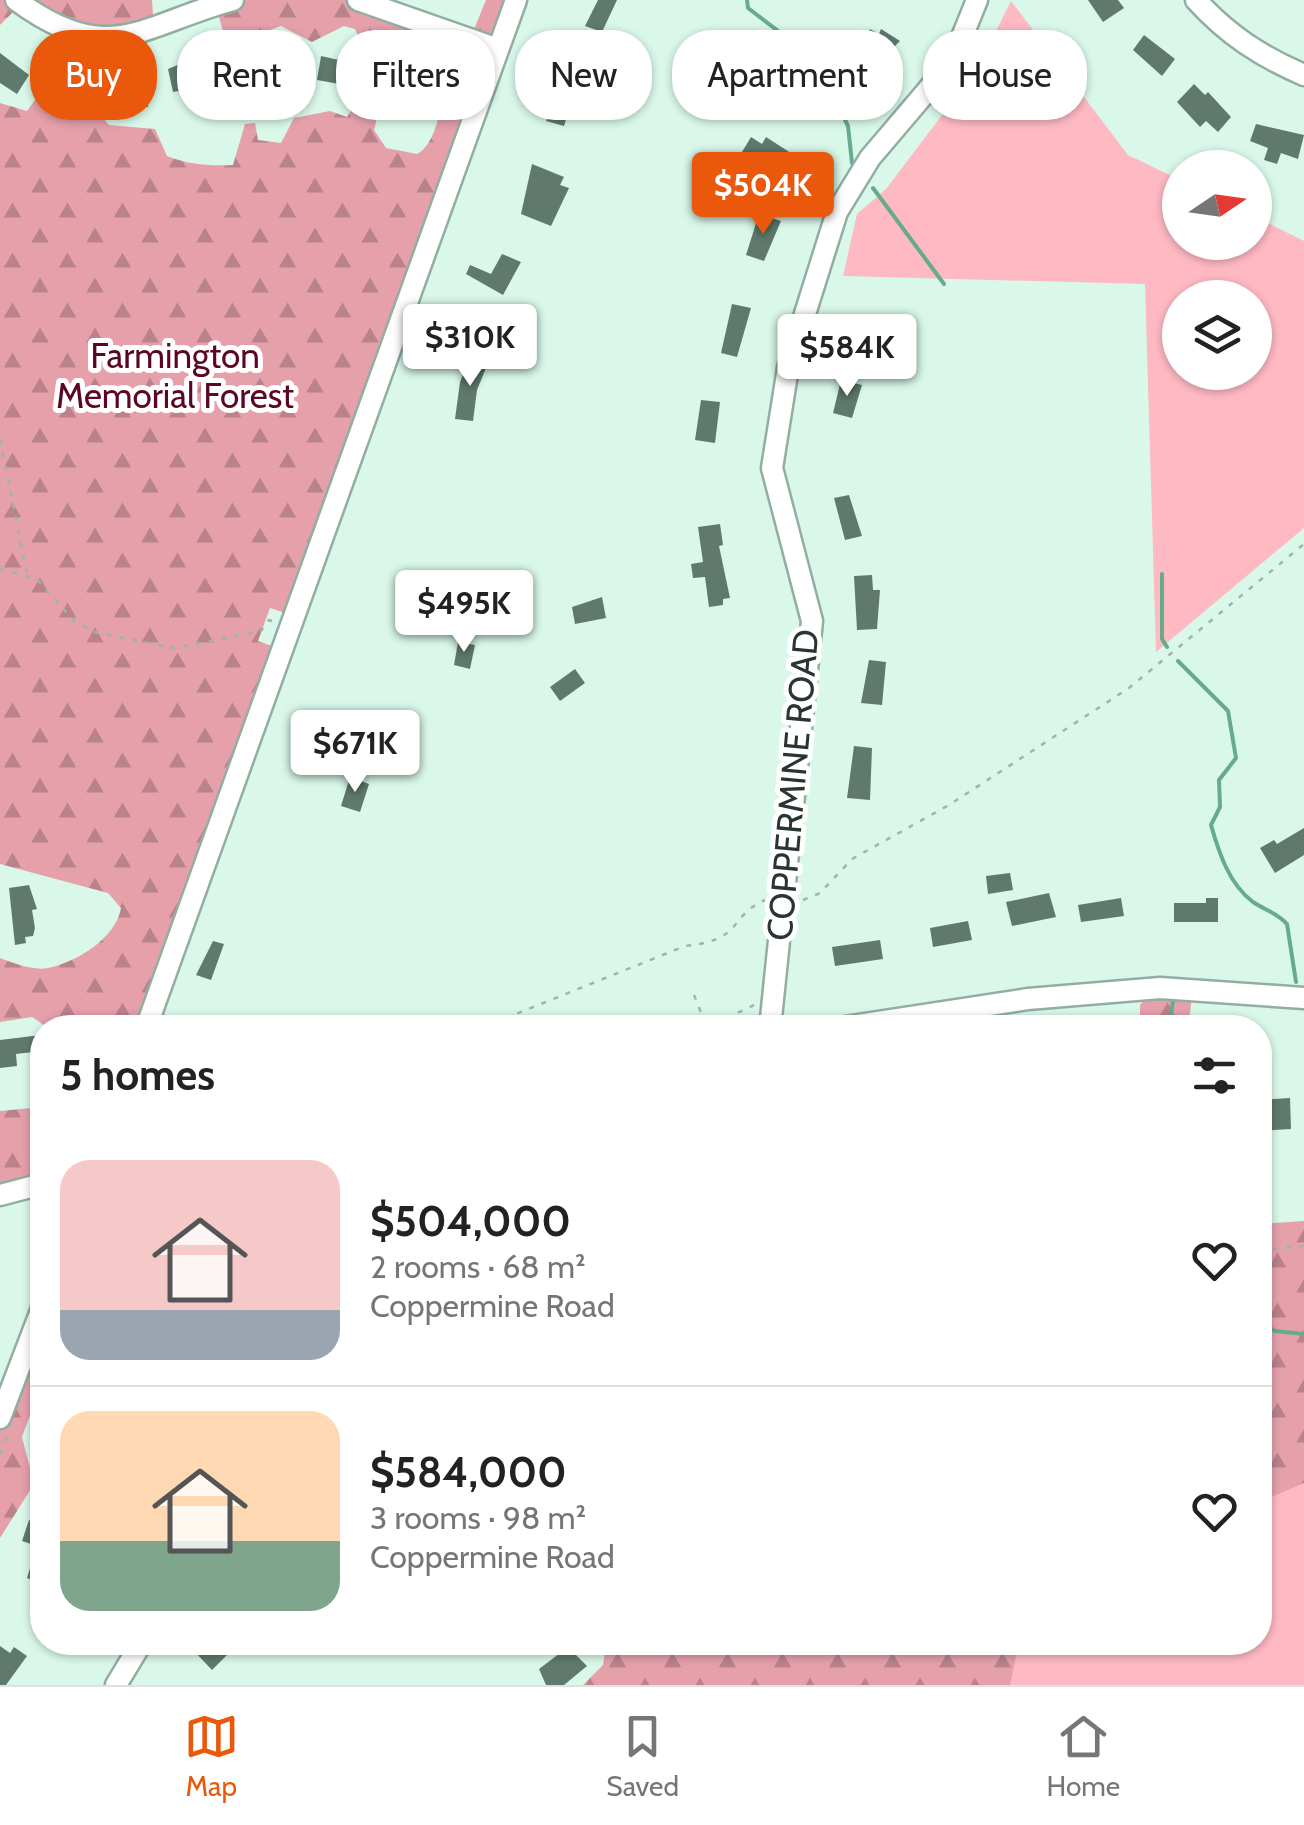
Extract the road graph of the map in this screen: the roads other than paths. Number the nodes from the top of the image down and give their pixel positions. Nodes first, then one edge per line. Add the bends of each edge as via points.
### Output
1 (16, 0) edge
2 (234, 0) edge
3 (358, 0) edge
4 (516, 0) edge
5 (977, 0) edge
6 (1196, 0) edge
7 (498, 48) junction
8 (1304, 75) edge
9 (1304, 998) edge
10 (151, 1015) edge
11 (771, 1015) edge
12 (923, 1015) edge
13 (30, 1187) edge
14 (0, 1195) edge
15 (30, 1339) edge
16 (0, 1418) edge
17 (134, 1655) edge
18 (116, 1685) edge

1 - 2 street via 60,26 116,38
3 - 7 street
4 - 7 street
5 - 11 street, COPPERMINE ROAD via 951,56 870,158 838,212 788,368 772,468 812,621
6 - 8 street via 1227,33
7 - 10 street
9 - 12 street via 1155,988
13 - 14 street
15 - 16 street
17 - 18 street

